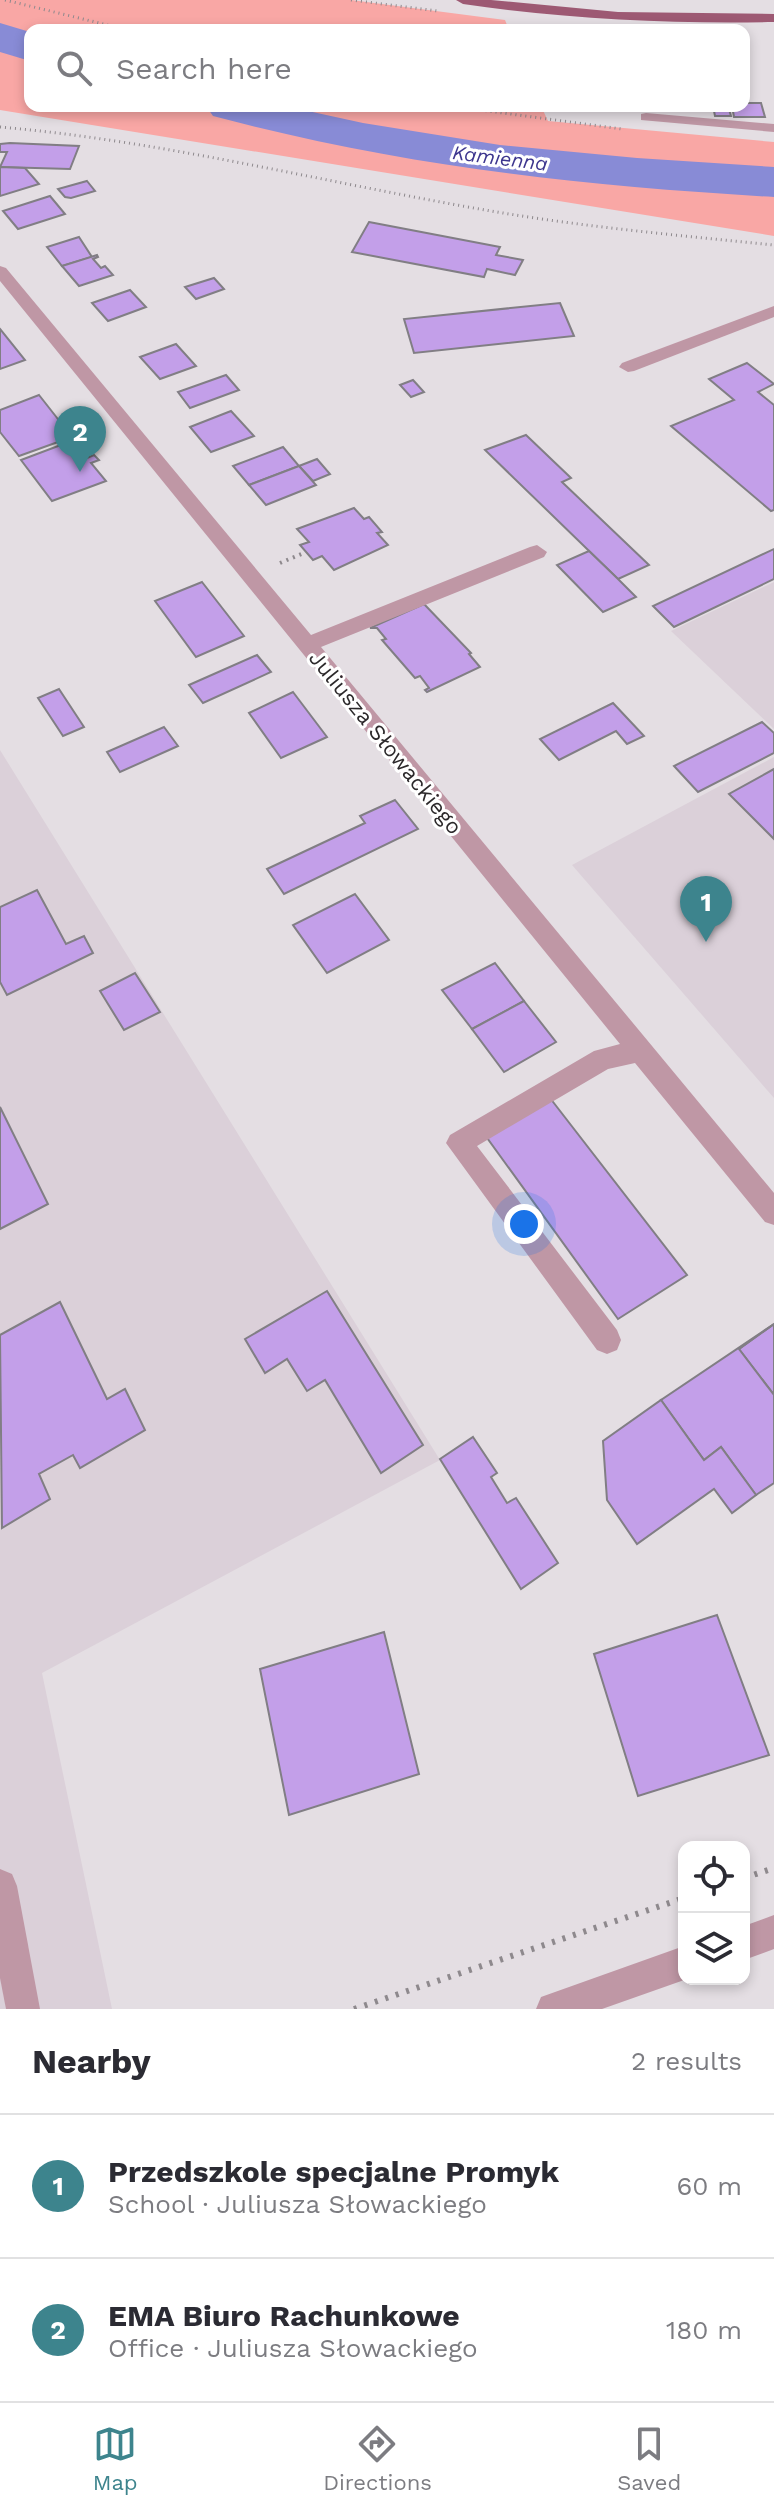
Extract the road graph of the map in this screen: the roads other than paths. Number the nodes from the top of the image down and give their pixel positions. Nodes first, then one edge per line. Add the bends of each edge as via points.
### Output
1 (463, 0) edge
2 (774, 18) edge
3 (646, 117) dead end
4 (774, 128) edge
5 (0, 271) edge
6 (774, 311) edge
7 (628, 367) dead end
8 (537, 552) dead end
9 (306, 645) junction
10 (639, 1051) junction
11 (774, 1213) edge
12 (607, 1340) dead end
13 (0, 1886) edge
14 (774, 1932) edge
15 (750, 1941) edge
16 (678, 1965) edge
17 (23, 2009) edge
18 (553, 2009) edge

1 - 2 main road via 647,18
3 - 4 street
5 - 9 street, Juliusza Słowackiego
6 - 7 street
8 - 9 street
9 - 10 street, Juliusza Słowackiego
10 - 11 street, Juliusza Słowackiego
10 - 12 street via 603,1059 459,1143
13 - 17 street
14 - 15 street
16 - 18 street

